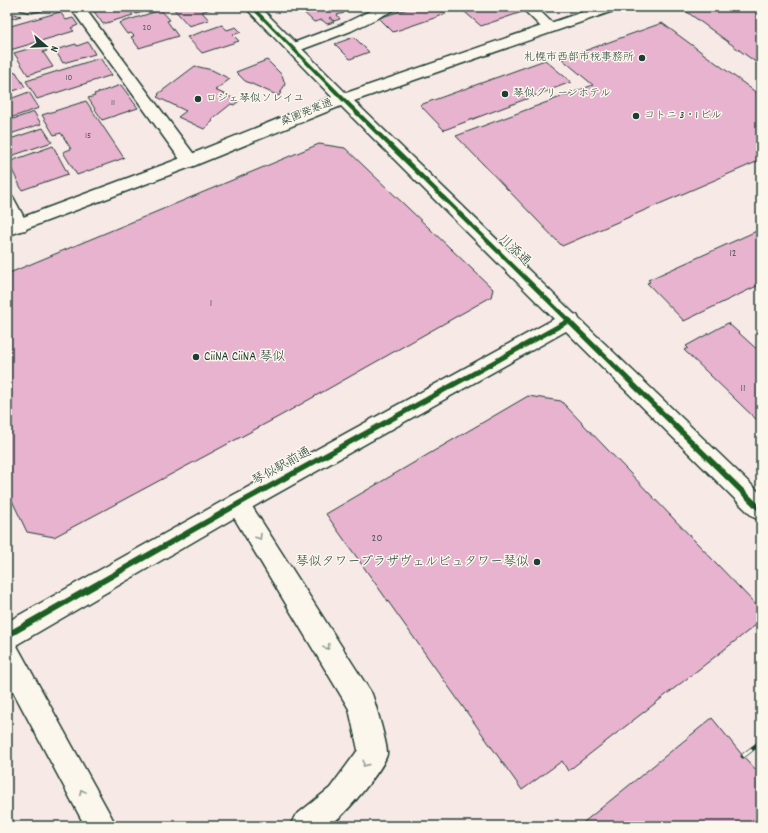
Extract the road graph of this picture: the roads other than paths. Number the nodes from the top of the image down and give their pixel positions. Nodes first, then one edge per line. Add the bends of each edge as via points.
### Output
1 (26, 7) edge
2 (37, 7) edge
3 (78, 7) edge
4 (252, 7) edge
5 (389, 7) edge
6 (528, 7) edge
7 (612, 7) edge
8 (550, 28) junction
9 (292, 48) junction
10 (343, 99) junction
11 (190, 161) junction
12 (7, 201) edge
13 (13, 228) edge
14 (570, 320) junction
15 (238, 504) junction
16 (761, 510) edge
17 (7, 636) edge
18 (7, 653) edge
19 (101, 826) edge
20 (305, 826) edge

1 - 2 street
3 - 11 street
4 - 9 street, 川添通
5 - 9 street via 346,28
6 - 8 street
7 - 8 street, 桑園発寒通
8 - 10 street, 桑園発寒通
9 - 10 street, 川添通
10 - 11 street, 桑園発寒通
10 - 14 street, 川添通
11 - 13 street, 桑園発寒通
12 - 13 street
14 - 15 street, 琴似駅前通
14 - 16 street, 川添通
15 - 17 street, 琴似駅前通
15 -> 20 street via 362,704 373,753 340,798
19 -> 18 street

